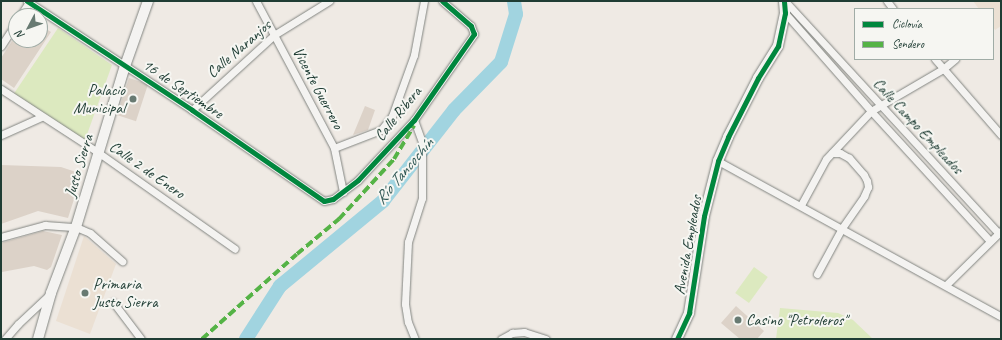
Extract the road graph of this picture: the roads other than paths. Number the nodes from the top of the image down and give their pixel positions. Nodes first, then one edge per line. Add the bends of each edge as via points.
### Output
1 (148, 1) edge
2 (256, 1) edge
3 (329, 1) edge
4 (424, 1) edge
5 (442, 1) edge
6 (784, 1) edge
7 (28, 2) edge
8 (785, 13) junction
9 (8, 35) edge
10 (274, 35) junction
11 (1, 46) edge
12 (936, 60) edge
13 (954, 60) edge
14 (125, 66) junction
15 (943, 69) junction
16 (1, 89) edge
17 (880, 106) junction
18 (192, 110) junction
19 (871, 111) junction
20 (41, 117) junction
21 (414, 120) junction
22 (1, 135) edge
23 (1001, 135) edge
24 (334, 148) junction
25 (99, 153) junction
26 (832, 154) junction
27 (718, 161) junction
28 (343, 192) junction
29 (324, 201) joint
30 (801, 205) junction
31 (76, 227) junction
32 (842, 228) junction
33 (1000, 232) edge
34 (1, 237) edge
35 (990, 241) junction
36 (235, 249) dead end
37 (122, 261) dead end
38 (817, 274) dead end
39 (946, 285) junction
40 (51, 293) junction
41 (112, 302) dead end
42 (1000, 316) edge
43 (5, 339) edge
44 (38, 339) edge
45 (141, 339) edge
46 (415, 339) edge
47 (501, 339) edge
48 (546, 339) edge
49 (677, 339) edge

1 - 14 street, Justo Sierra
2 - 10 street, Vicente Guerrero
3 - 10 street, Calle Naranjos
4 - 24 street via 414,55 392,116 381,130
5 - 21 street, Calle Ribera via 471,26 474,34
6 - 8 street, Avenida Empleados
6 - 17 street, Calle Campo Empleados
7 - 14 street, 16 de Septiembre
8 - 19 street, Calle Campo Empleados
8 - 27 street, Avenida Empleados via 778,46 758,78
9 - 11 street
10 - 18 street, Calle Naranjos
10 - 24 street, Vicente Guerrero
12 - 15 street
13 - 15 street
14 - 18 street, 16 de Septiembre
14 - 25 street, Justo Sierra
15 - 17 street
15 - 23 street
16 - 20 street, Calle 2 de Enero
17 - 19 street
17 - 33 street, Calle Campo Empleados
18 - 29 street, 16 de Septiembre
19 - 26 street
19 - 35 street, Calle Campo Empleados
20 - 22 street
20 - 25 street, Calle 2 de Enero
21 - 28 street, Calle Ribera via 358,180
21 - 46 street via 422,142 422,198 408,242 405,304 408,322
24 - 28 street, Vicente Guerrero
25 - 31 street, Justo Sierra
25 - 36 street, Calle 2 de Enero
26 - 30 street via 826,160
26 - 32 street via 840,153 849,158 867,182 864,196
27 - 30 street
27 - 49 street, Avenida Empleados via 704,216 689,313
28 - 29 street, Calle Ribera via 333,199
30 - 32 street
31 - 34 street via 45,225
31 - 37 street via 90,233
31 - 40 street, Justo Sierra
32 - 38 street
32 - 39 street
33 - 35 street
35 - 39 street
39 - 42 street
40 - 43 street
40 - 44 street, Justo Sierra
41 - 45 street
47 - 48 street via 512,333 524,332

